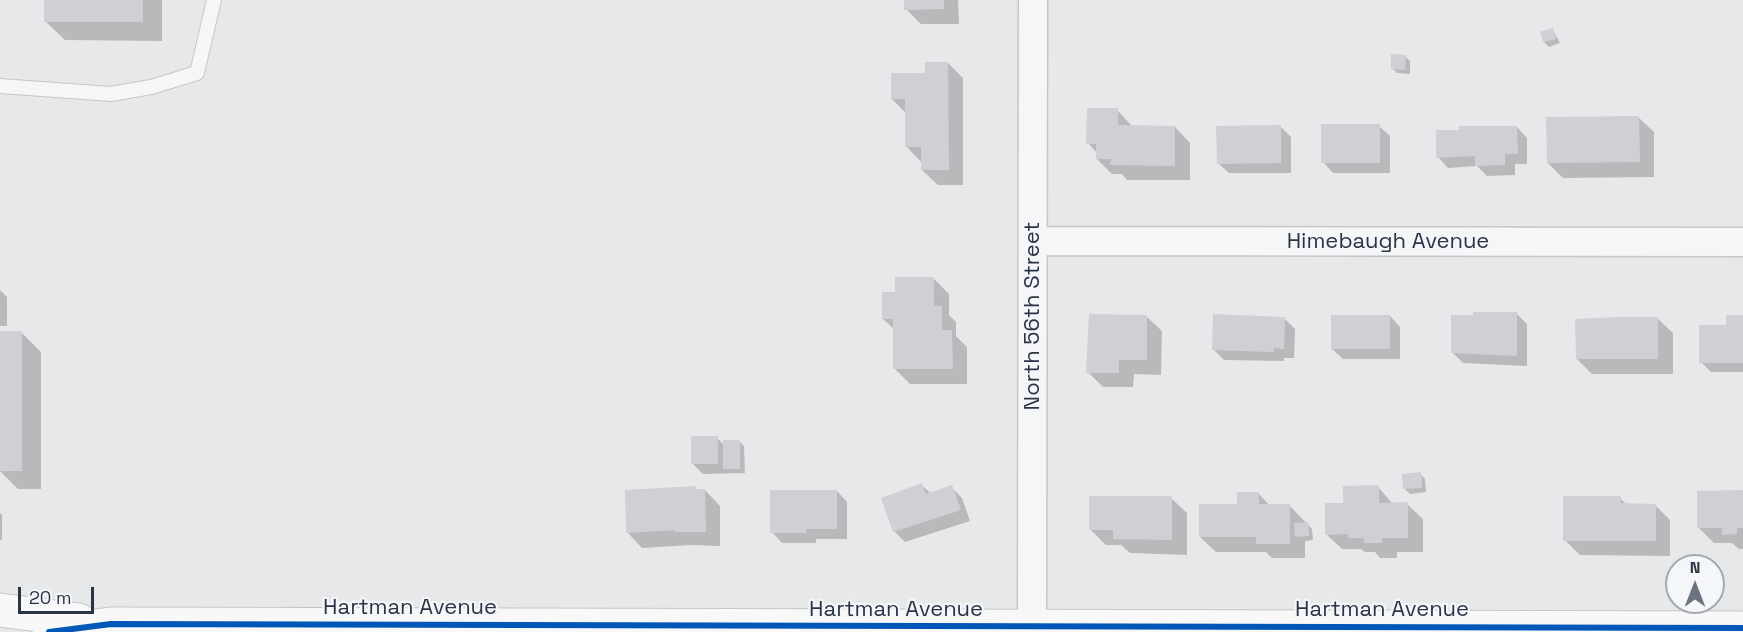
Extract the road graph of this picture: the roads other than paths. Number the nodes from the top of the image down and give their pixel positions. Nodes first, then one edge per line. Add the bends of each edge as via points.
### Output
1 (214, 0) edge
2 (1034, 0) edge
3 (0, 86) edge
4 (1033, 241) junction
5 (1743, 242) edge
6 (0, 610) edge
7 (111, 624) junction
8 (1743, 628) edge
9 (1032, 630) edge
10 (49, 632) edge

1 - 3 lane via 196,73 111,94
2 - 4 street, North 56th Street
4 - 5 street, Himebaugh Avenue
4 - 9 street, North 56th Street
6 - 7 street, Hartman Avenue
7 - 9 street, Hartman Avenue
7 - 10 street, Hartman Avenue
8 - 9 street, Hartman Avenue

